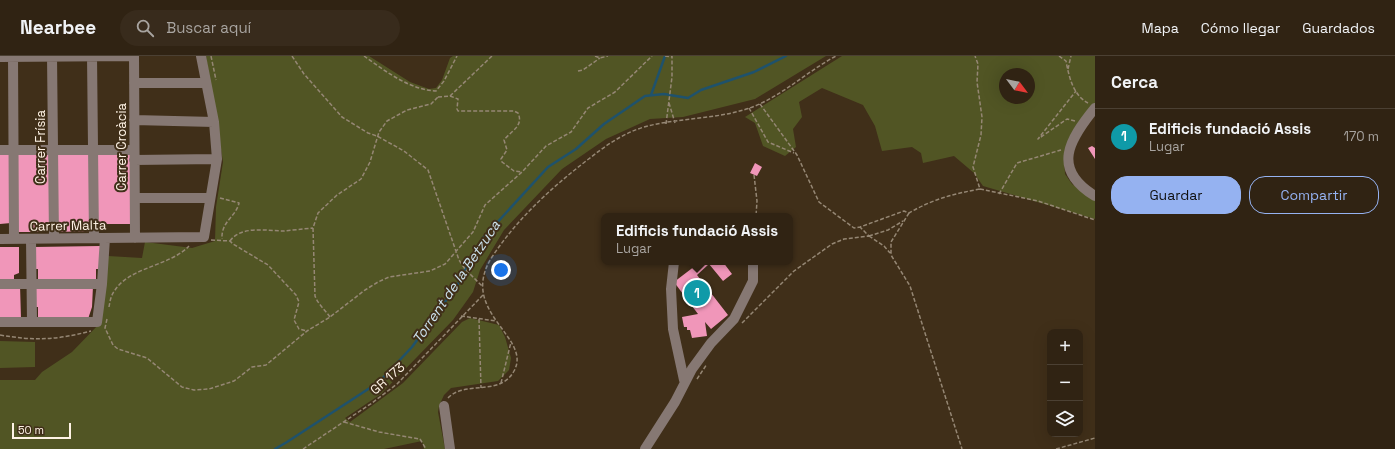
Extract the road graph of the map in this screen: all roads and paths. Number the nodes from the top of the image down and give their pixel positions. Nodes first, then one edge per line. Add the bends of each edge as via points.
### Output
1 (12, 56) edge
2 (52, 56) edge
3 (92, 56) edge
4 (134, 56) edge
5 (201, 56) edge
6 (292, 56) edge
7 (364, 56) edge
8 (456, 56) edge
9 (492, 56) edge
10 (595, 56) edge
11 (608, 56) edge
12 (652, 56) edge
13 (665, 56) edge
14 (672, 56) edge
15 (836, 56) edge
16 (975, 56) edge
17 (1059, 56) edge
18 (1071, 56) edge
19 (0, 57) edge
20 (600, 58) junction
21 (1068, 70) junction
22 (578, 71) dead end
23 (134, 83) junction
24 (206, 83) junction
25 (436, 91) junction
26 (1076, 91) junction
27 (450, 96) junction
28 (438, 97) junction
29 (669, 103) junction
30 (760, 104) junction
31 (1092, 105) edge
32 (749, 108) junction
33 (134, 120) junction
34 (214, 122) junction
35 (674, 123) junction
36 (1083, 123) junction
37 (666, 124) junction
38 (377, 136) junction
39 (1070, 147) junction
40 (0, 150) edge
41 (53, 150) junction
42 (93, 150) junction
43 (13, 151) junction
44 (796, 154) junction
45 (134, 155) junction
46 (217, 159) junction
47 (522, 172) junction
48 (754, 175) dead end
49 (980, 189) junction
50 (999, 194) junction
51 (1095, 196) edge
52 (135, 198) junction
53 (210, 198) junction
54 (756, 213) edge
55 (909, 213) junction
56 (903, 220) junction
57 (1095, 220) edge
58 (860, 227) junction
59 (312, 228) junction
60 (868, 236) junction
61 (54, 238) junction
62 (94, 238) junction
63 (105, 238) junction
64 (136, 238) junction
65 (0, 239) edge
66 (14, 239) junction
67 (31, 239) junction
68 (207, 239) junction
69 (230, 240) junction
70 (192, 244) dead end
71 (457, 250) junction
72 (891, 255) junction
73 (674, 265) edge
74 (753, 265) edge
75 (0, 284) edge
76 (32, 284) junction
77 (102, 284) junction
78 (483, 287) junction
79 (483, 295) junction
80 (107, 312) dead end
81 (107, 316) dead end
82 (461, 316) junction
83 (330, 318) junction
84 (479, 319) junction
85 (32, 321) junction
86 (496, 321) junction
87 (0, 322) edge
88 (742, 324) dead end
89 (105, 328) junction
90 (99, 330) dead end
91 (93, 331) dead end
92 (307, 331) junction
93 (0, 334) edge
94 (511, 342) junction
95 (709, 362) dead end
96 (684, 380) junction
97 (696, 380) dead end
98 (501, 383) junction
99 (481, 388) junction
100 (444, 406) joint
101 (344, 422) junction
102 (1095, 438) edge
103 (303, 449) edge
104 (426, 449) edge
105 (450, 449) edge
106 (645, 449) edge
107 (962, 449) edge
108 (1056, 449) edge

1 - 2 street
1 - 19 street
1 - 43 street
2 - 3 street
2 - 41 street, Carrer Frísia
3 - 4 street
3 - 42 street
4 - 23 street, Carrer Croàcia
5 - 24 street
6 - 38 path via 304,74 342,116
7 - 25 path via 406,83 428,91
8 - 25 path via 444,82
9 - 27 path
10 - 20 path
11 - 20 path
12 - 47 path via 615,92 588,108 571,132 546,146
13 - 14 path
14 - 29 path
15 - 30 path
16 - 49 path via 978,64 977,82 982,117 981,135 973,166
17 - 21 path via 1066,61
18 - 21 path
20 - 22 path
21 - 26 path via 1070,82
23 - 24 street
23 - 33 street, Carrer Croàcia
24 - 34 street
25 - 28 path
26 - 31 path via 1082,100
26 - 36 path via 1038,139 1067,119
27 - 28 path
27 - 47 path via 458,99 458,111 518,113 520,123 504,140 507,150 502,162 514,171
28 - 38 path via 431,104 392,117 382,126
29 - 35 path
29 - 37 path
30 - 32 path
30 - 44 path
31 - 36 street
32 - 35 path
32 - 44 path via 768,142
33 - 34 street
33 - 45 street, Carrer Croàcia
34 - 46 street
35 - 37 path
36 - 39 street
37 - 78 path via 645,127 619,137 546,194 520,220 499,247 487,265
38 - 59 path via 364,175 324,206
38 - 71 path via 404,151 428,170
39 - 50 path via 1017,163
39 - 51 street via 1068,166 1078,184
40 - 43 street
41 - 42 street
41 - 43 street
41 - 61 street, Carrer Frísia
42 - 45 street
42 - 62 street
43 - 66 street
44 - 58 path via 819,202 854,228
45 - 46 street
45 - 52 street, Carrer Croàcia
46 - 53 street
47 - 71 path via 485,205 473,232
48 - 54 path
49 - 50 path
49 - 55 path via 946,195
50 - 57 path via 1038,201
52 - 53 street
52 - 64 street, Carrer Croàcia
53 - 68 street
55 - 56 path
55 - 58 path via 904,211
56 - 60 path via 888,230
56 - 72 path via 891,242
58 - 60 path
59 - 69 path via 284,231 253,230 237,234
59 - 83 path via 315,296
60 - 72 path via 884,246
60 - 88 path via 844,239 832,244 798,268
61 - 62 street, Carrer Malta
61 - 67 street, Carrer Malta
62 - 63 street, Carrer Malta
63 - 64 street, Carrer Malta
63 - 77 street
64 - 68 street, Carrer Malta
65 - 66 street, Carrer Malta
66 - 67 street, Carrer Malta
67 - 76 street
68 - 69 path
69 - 92 path via 268,265 296,296 299,302 294,320 299,329
70 - 80 path via 165,262 128,277 112,293
71 - 78 path via 465,269
71 - 83 path via 445,264 435,269 389,277 378,282
72 - 107 path via 910,286
73 - 96 street via 670,289 673,329
74 - 96 street via 753,281 734,319 711,343
75 - 76 street
76 - 77 street
76 - 85 street
77 - 85 street via 97,322
78 - 79 path
79 - 82 path, GR 173
79 - 86 path
81 - 89 path
82 - 84 path
82 - 101 path, GR 173 via 400,381
83 - 92 path
84 - 86 path
84 - 99 path
85 - 87 street
86 - 94 path
89 - 90 path
89 - 92 path via 118,349 147,358 174,382 194,390 223,385 252,367 266,365
91 - 93 path via 47,340
94 - 98 path
94 - 98 path via 516,354 516,365 510,376
95 - 97 path
96 - 106 street via 676,402
98 - 99 path
99 - 100 path via 452,394 446,399
100 - 105 street
101 - 103 path, GR 173
101 - 104 path via 420,439
102 - 108 path

